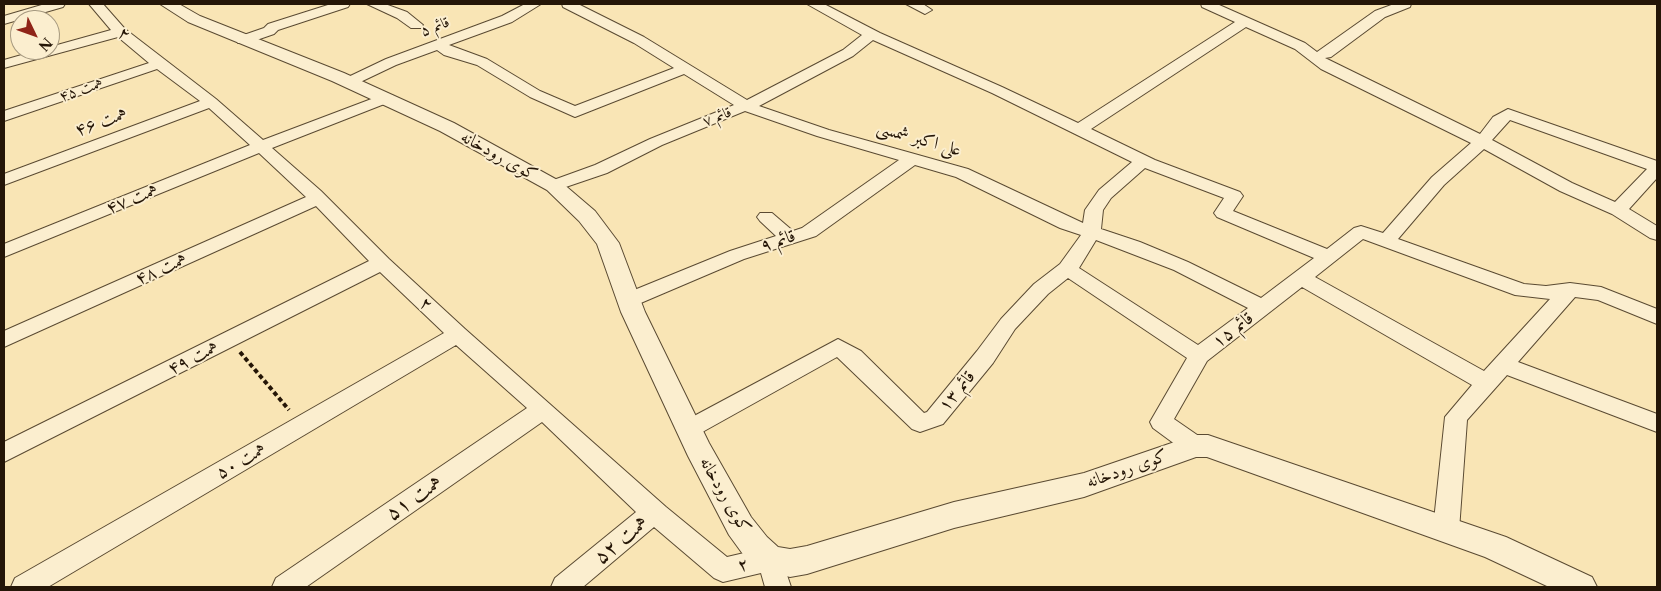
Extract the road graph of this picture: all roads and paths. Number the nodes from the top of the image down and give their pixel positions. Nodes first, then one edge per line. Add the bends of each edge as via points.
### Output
1 (58, 4) edge
2 (96, 4) edge
3 (168, 4) edge
4 (343, 4) edge
5 (374, 4) edge
6 (534, 4) edge
7 (568, 4) edge
8 (814, 4) edge
9 (1208, 4) edge
10 (1405, 4) edge
11 (4, 20) edge
12 (1246, 21) junction
13 (416, 25) dead end
14 (120, 32) junction
15 (872, 34) junction
16 (243, 40) junction
17 (438, 44) junction
18 (1314, 58) junction
19 (4, 64) edge
20 (159, 64) junction
21 (686, 68) junction
22 (349, 82) junction
23 (387, 98) junction
24 (212, 102) junction
25 (747, 106) junction
26 (4, 116) edge
27 (1079, 130) junction
28 (1482, 142) junction
29 (260, 147) junction
30 (913, 158) junction
31 (1144, 161) junction
32 (1657, 168) edge
33 (4, 180) edge
34 (554, 186) junction
35 (318, 198) junction
36 (1618, 210) junction
37 (766, 217) dead end
38 (1091, 233) junction
39 (1657, 234) edge
40 (788, 237) junction
41 (1388, 240) junction
42 (4, 251) edge
43 (1329, 257) junction
44 (382, 263) junction
45 (1067, 269) junction
46 (1301, 278) junction
47 (1570, 290) junction
48 (629, 300) junction
49 (1263, 307) junction
50 (1657, 317) edge
51 (458, 334) junction
52 (4, 340) edge
53 (230, 340) junction
54 (1198, 356) junction
55 (1504, 365) junction
56 (1487, 383) junction
57 (543, 409) junction
58 (1657, 424) edge
59 (302, 425) junction
60 (689, 429) junction
61 (1195, 446) junction
62 (4, 453) edge
63 (654, 512) junction
64 (1446, 530) junction
65 (770, 559) junction
66 (24, 587) edge
67 (285, 587) edge
68 (564, 587) edge
69 (778, 587) edge
70 (1581, 587) edge

1 - 11 street
2 - 14 street, ۲
3 - 16 street, کوی رودخانه via 194,20
4 - 16 street
5 - 13 street via 402,15
6 - 17 street, قائم ۵
7 - 21 street, علی اکبر شمسی
8 - 15 street
9 - 12 street
10 - 18 street via 1380,14 1326,54
12 - 18 street via 1300,46
12 - 27 street
14 - 19 street
14 - 20 street, ۲
15 - 25 street, قائم ۷ via 848,53
15 - 27 street
16 - 22 street, کوی رودخانه
17 - 21 street via 449,52 482,62 535,94 575,112
17 - 22 street, قائم ۵
18 - 28 street
20 - 24 street, ۲
20 - 26 street, همت ۴۵
21 - 25 street, علی اکبر شمسی
22 - 23 street, کوی رودخانه
23 - 29 street, همت ۴۷
23 - 34 street, کوی رودخانه
24 - 29 street, ۲
24 - 33 street, همت ۴۶
25 - 30 street, علی اکبر شمسی via 824,133
25 - 34 street, قائم ۷
27 - 31 street
28 - 32 street via 1499,120 1508,114
28 - 36 street via 1566,187
28 - 41 street via 1438,181
29 - 35 street, ۲
29 - 42 street, همت ۴۷
30 - 38 street, علی اکبر شمسی via 962,173
30 - 40 street, قائم ۹ via 808,232
31 - 38 street, قائم ۱۳ via 1105,194 1094,210
31 - 43 street via 1234,196 1222,214
32 - 36 street
34 - 48 street, کوی رودخانه via 587,216 608,243
35 - 44 street, ۲
35 - 52 street, همت ۴۸
36 - 39 street
37 - 40 street
38 - 45 street, قائم ۱۳
38 - 49 street, علی اکبر شمسی via 1181,266
40 - 48 street, قائم ۹
41 - 43 street, قائم ۱۵ via 1361,232
41 - 47 street via 1522,290 1546,293
43 - 46 street, قائم ۱۵
44 - 51 street, ۲
44 - 53 street, همت ۴۹
45 - 54 street
45 - 60 street, قائم ۱۳ via 1041,289 1008,324 935,418 920,423 854,357 838,347
46 - 49 street, قائم ۱۵
46 - 56 street
47 - 50 street via 1601,294
47 - 55 street
48 - 60 street, کوی رودخانه
49 - 54 street, قائم ۱۵
51 - 57 street, ۲
51 - 59 street, همت ۵۰
53 - 59 path
53 - 62 street, همت ۴۹
54 - 61 street, قائم ۱۵ via 1161,422
55 - 56 street
55 - 58 street
56 - 64 street via 1456,417
57 - 63 street, ۲
57 - 67 street, همت ۵۱
59 - 66 street, همت ۵۰
60 - 65 street, کوی رودخانه via 740,526
61 - 64 street, کوی رودخانه via 1208,446
61 - 65 street, کوی رودخانه via 1084,485 954,515 808,560 790,564
63 - 65 street, ۲ via 723,570
63 - 68 street, همت ۵۲
64 - 70 street, کوی رودخانه via 1495,547
65 - 69 street

